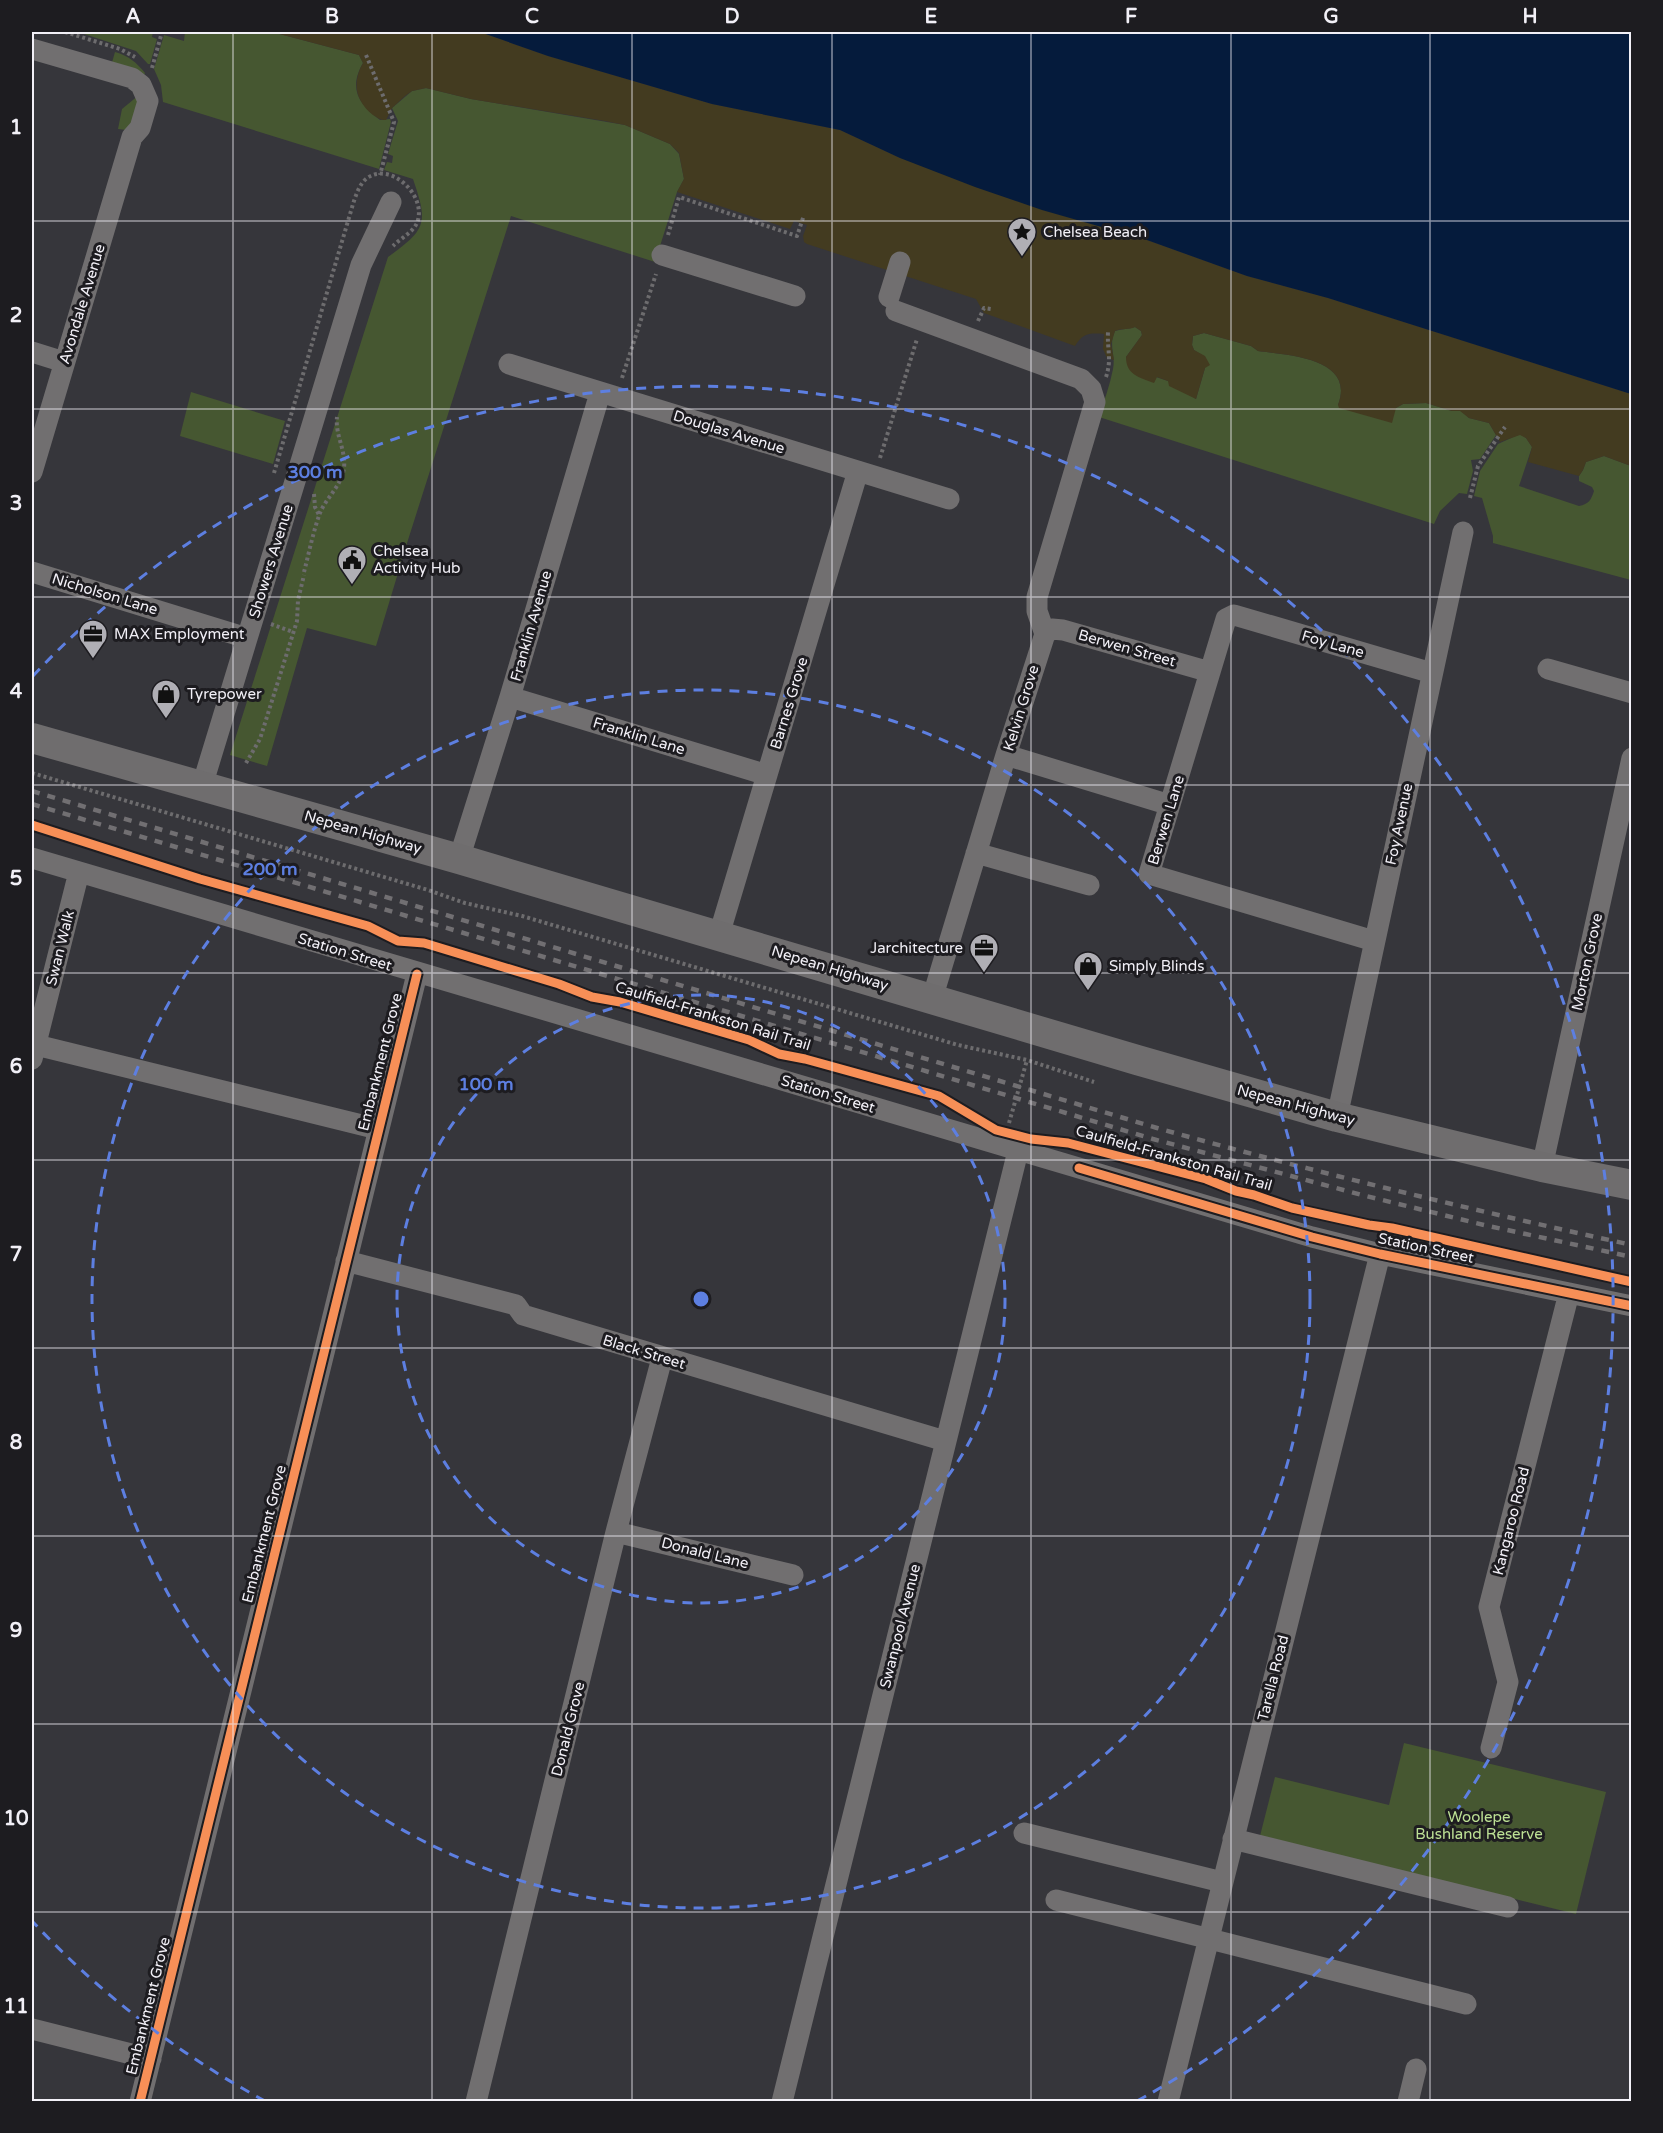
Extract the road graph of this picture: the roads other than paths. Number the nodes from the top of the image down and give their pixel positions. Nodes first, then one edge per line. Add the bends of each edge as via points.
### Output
1 (32, 49) edge
2 (391, 202) dead end
3 (662, 255) dead end
4 (900, 262) dead end
5 (795, 296) dead end
6 (32, 352) edge
7 (64, 362) junction
8 (509, 364) dead end
9 (600, 393) junction
10 (32, 472) edge
11 (866, 474) junction
12 (949, 498) dead end
13 (1463, 532) dead end
14 (32, 572) edge
15 (1234, 615) joint
16 (1045, 634) junction
17 (247, 638) junction
18 (1548, 669) dead end
19 (1210, 672) junction
20 (1432, 674) junction
21 (1632, 693) edge
22 (510, 697) junction
23 (32, 738) edge
24 (1006, 755) junction
25 (1632, 758) edge
26 (767, 774) junction
27 (202, 786) junction
28 (1170, 805) junction
29 (976, 853) junction
30 (32, 858) edge
31 (459, 859) junction
32 (79, 872) junction
33 (1089, 885) dead end
34 (719, 935) junction
35 (1374, 941) junction
36 (417, 974) junction
37 (932, 999) junction
38 (33, 1050) edge
39 (1337, 1117) junction
40 (378, 1129) junction
41 (1018, 1150) junction
42 (1542, 1167) junction
43 (1632, 1185) edge
44 (1380, 1254) junction
45 (346, 1261) junction
46 (1569, 1293) junction
47 (1632, 1306) edge
48 (662, 1358) junction
49 (945, 1441) junction
50 (616, 1532) junction
51 (792, 1575) dead end
52 (1491, 1748) dead end
53 (1024, 1833) dead end
54 (1233, 1839) junction
55 (1222, 1882) junction
56 (1056, 1900) dead end
57 (1508, 1907) dead end
58 (1208, 1939) junction
59 (1466, 2004) dead end
60 (32, 2029) edge
61 (151, 2059) junction
62 (1416, 2069) dead end
63 (140, 2102) edge
64 (476, 2102) edge
65 (783, 2102) edge
66 (1168, 2102) edge
67 (1408, 2102) edge

1 - 7 street, Avondale Avenue via 137,81 148,104 140,128 132,137
2 - 17 street, Showers Avenue via 362,265
3 - 5 street
4 - 16 street via 892,304 922,320 1081,379 1094,395 1091,417 1037,597 1036,607
6 - 7 street
7 - 10 street, Avondale Avenue
8 - 9 street, Douglas Avenue
9 - 11 street, Douglas Avenue
9 - 22 street, Franklin Avenue
11 - 12 street, Douglas Avenue
11 - 26 street, Barnes Grove
13 - 20 street, Foy Avenue
14 - 17 street, Nicholson Lane
15 - 19 street, Berwen Lane via 1226,619
15 - 20 street, Foy Lane
16 - 19 street, Berwen Street via 1052,629 1064,630
16 - 24 street, Kelvin Grove
17 - 27 street, Showers Avenue
18 - 21 street
19 - 28 street, Berwen Lane
20 - 35 street, Foy Avenue
22 - 26 street, Franklin Lane
22 - 31 street, Franklin Avenue
23 - 27 highway, Nepean Highway
24 - 28 street
24 - 29 street, Kelvin Grove
25 - 42 street, Morton Grove
26 - 34 street, Barnes Grove
27 - 31 highway, Nepean Highway
28 - 35 street, Berwen Lane via 1149,874
29 - 33 street
29 - 37 street, Kelvin Grove
30 - 32 street, Station Street
31 - 34 highway, Nepean Highway
32 - 36 street, Station Street
32 - 38 street, Swan Walk
34 - 37 highway, Nepean Highway
35 - 39 street, Foy Avenue
36 - 40 street, Embankment Grove
36 - 41 street, Station Street
37 - 39 highway, Nepean Highway
38 - 40 street
39 - 42 highway, Nepean Highway
40 - 45 street, Embankment Grove
41 - 44 street, Station Street
41 - 49 street, Swanpool Avenue
42 - 43 highway, Nepean Highway
44 - 46 street, Station Street
44 - 54 street, Tarella Road
45 - 48 street, Black Street via 516,1305 522,1315
45 - 61 street, Embankment Grove
46 - 47 street, Station Street
46 - 52 street, Kangaroo Road via 1489,1607 1508,1682
48 - 49 street, Black Street
48 - 50 street, Donald Grove
49 - 65 street, Swanpool Avenue
50 - 51 street, Donald Lane
50 - 64 street, Donald Grove
53 - 55 street
54 - 55 street, Tarella Road
54 - 57 street
55 - 58 street, Tarella Road
56 - 58 street
58 - 59 street
58 - 66 street, Tarella Road
60 - 61 street
61 - 63 street, Embankment Grove
62 - 67 street

